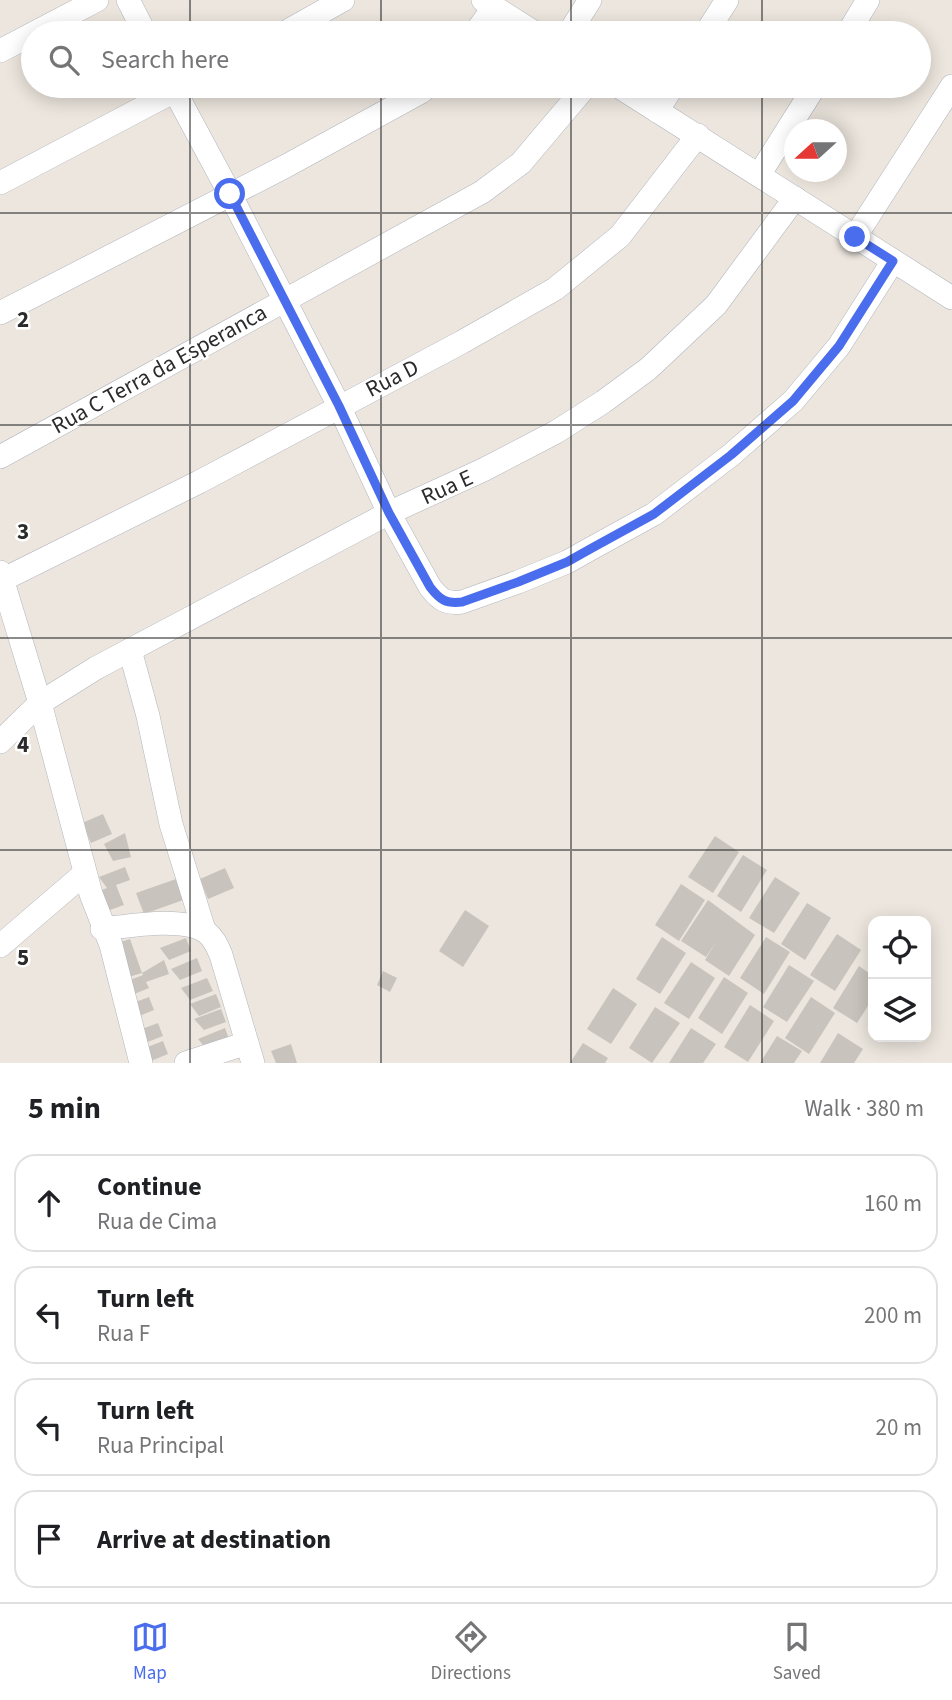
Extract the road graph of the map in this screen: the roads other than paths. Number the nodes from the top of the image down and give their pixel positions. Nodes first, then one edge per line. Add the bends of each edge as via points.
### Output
1 (97, 0) edge
2 (128, 0) edge
3 (343, 0) edge
4 (590, 0) edge
5 (727, 0) edge
6 (868, 0) edge
7 (489, 4) edge
8 (57, 21) edge
9 (139, 21) edge
10 (305, 21) edge
11 (481, 21) edge
12 (516, 21) edge
13 (577, 21) edge
14 (714, 21) edge
15 (855, 21) edge
16 (21, 40) edge
17 (0, 51) edge
18 (952, 86) edge
19 (158, 98) edge
20 (182, 98) edge
21 (409, 98) edge
22 (576, 98) edge
23 (637, 98) edge
24 (665, 98) edge
25 (807, 98) edge
26 (657, 111) junction
27 (698, 135) junction
28 (759, 175) junction
29 (0, 183) edge
30 (230, 194) junction
31 (795, 198) junction
32 (855, 237) junction
33 (893, 261) junction
34 (952, 298) edge
35 (284, 300) junction
36 (0, 313) edge
37 (339, 406) junction
38 (0, 457) edge
39 (389, 513) junction
40 (1, 576) edge
41 (130, 650) junction
42 (40, 703) junction
43 (0, 742) edge
44 (85, 873) junction
45 (102, 929) junction
46 (204, 930) junction
47 (0, 946) edge
48 (250, 1053) edge
49 (141, 1063) edge
50 (186, 1063) edge

1 - 8 street
2 - 9 street
3 - 10 street
4 - 13 street
5 - 14 street
6 - 15 street
7 - 11 street
7 - 12 street
16 - 17 street
18 - 32 street
19 - 29 street
20 - 30 street
21 - 30 street
22 - 35 street, Rua C Terra da Esperanca via 521,163 482,192
23 - 26 street
24 - 26 street
25 - 28 street
26 - 27 street
27 - 28 street
27 - 37 street, Rua D via 620,236 555,289
28 - 31 street
30 - 35 street
30 - 36 street
31 - 32 street
31 - 39 street, Rua E via 716,305 648,369 556,432
32 - 33 street
33 - 34 street
33 - 39 street via 839,346 793,401 654,514 567,562 462,602 446,603 430,587
35 - 37 street
35 - 38 street, Rua C Terra da Esperanca
37 - 39 street
37 - 40 street, Rua D via 199,482
39 - 41 street, Rua E
40 - 42 street
41 - 42 street, Rua E
41 - 46 street via 171,824
42 - 43 street, Rua E
42 - 44 street
44 - 45 street
44 - 47 street
45 - 46 street via 158,924
45 - 49 street via 111,946
46 - 48 street via 221,955
48 - 50 street

